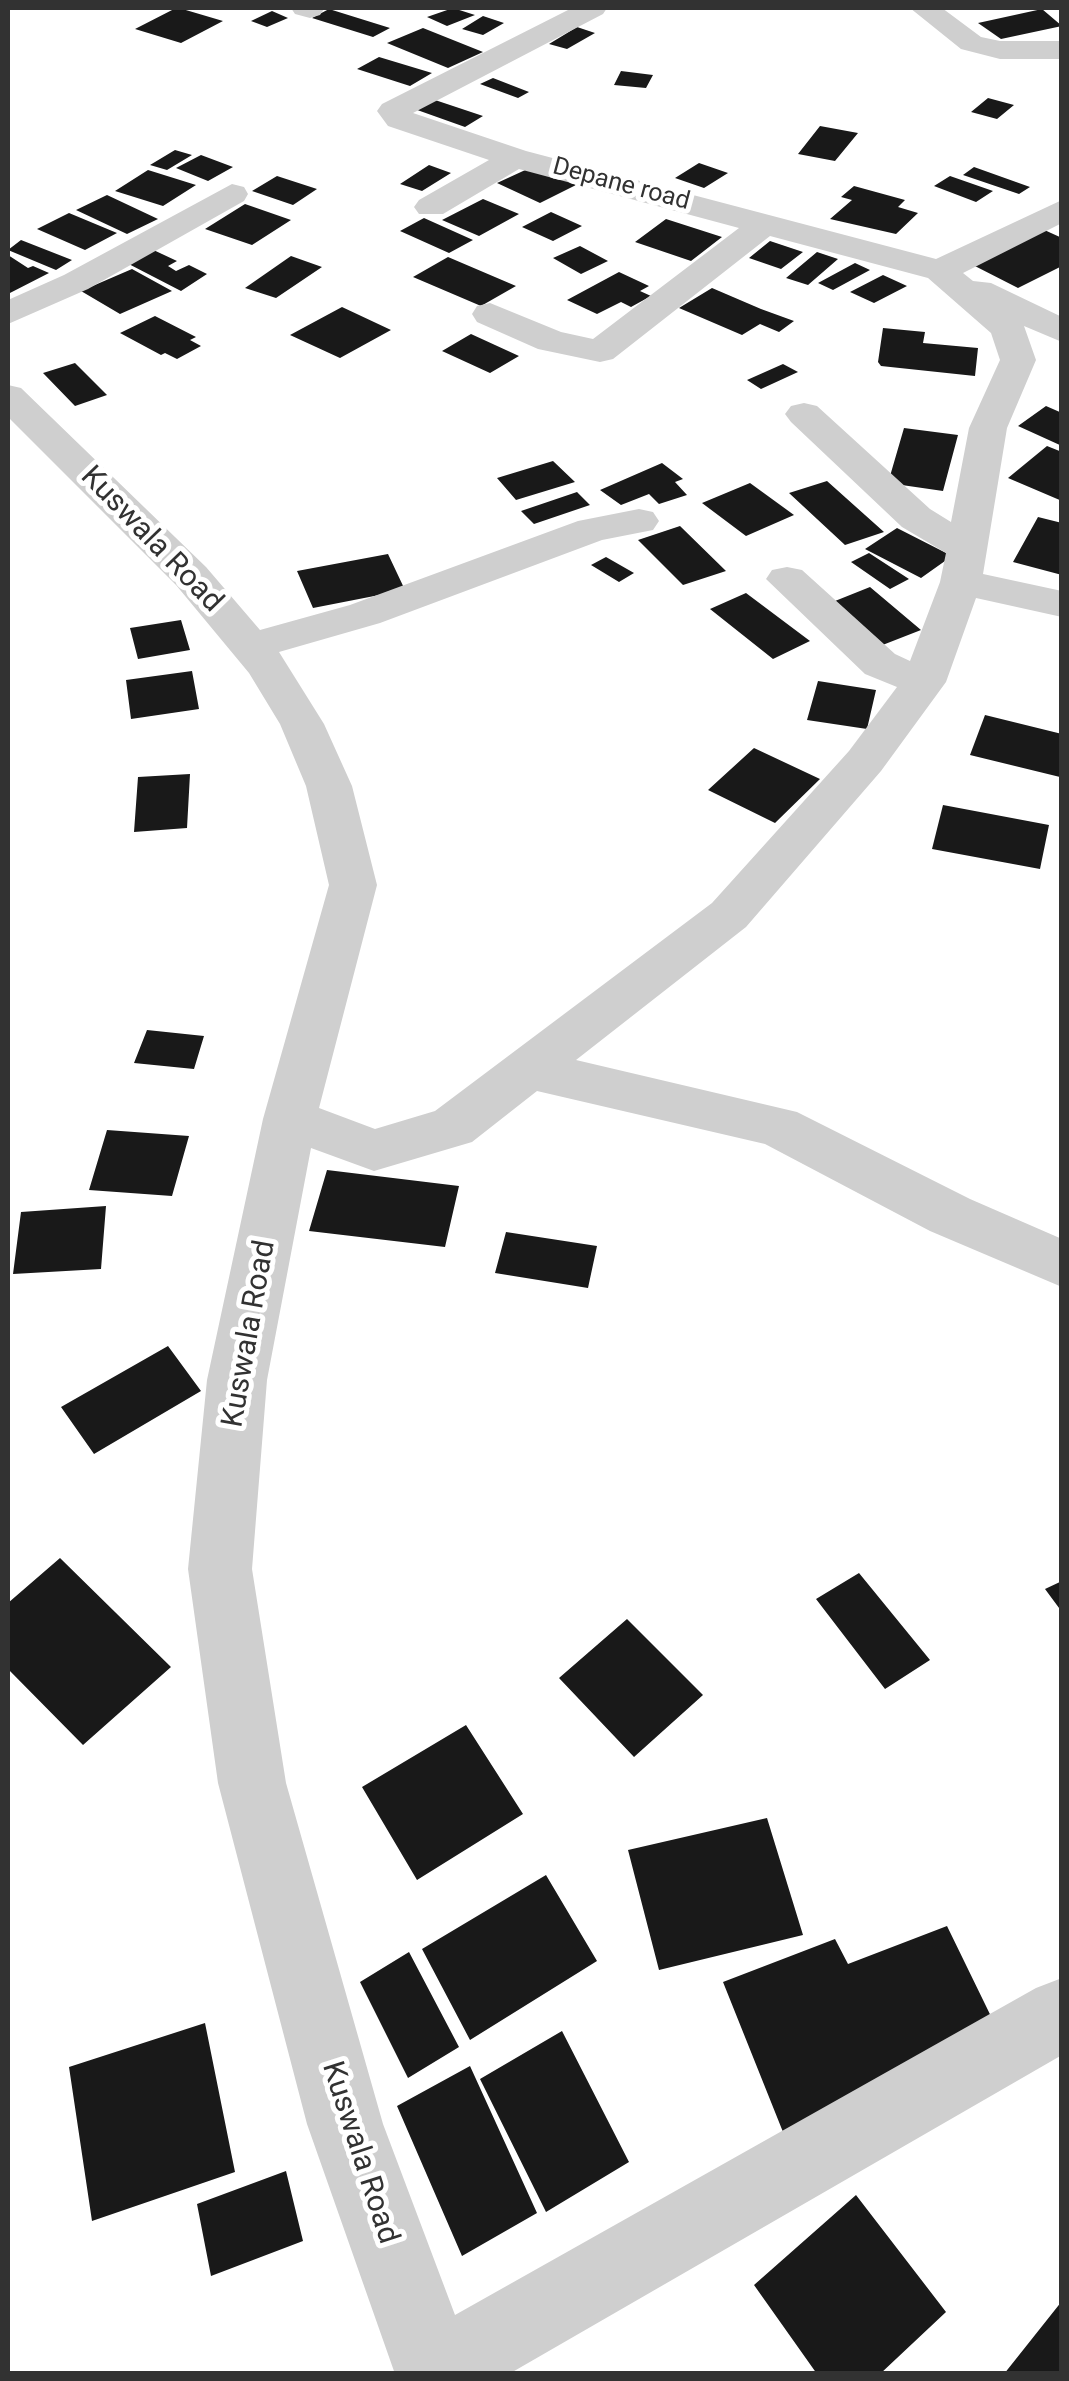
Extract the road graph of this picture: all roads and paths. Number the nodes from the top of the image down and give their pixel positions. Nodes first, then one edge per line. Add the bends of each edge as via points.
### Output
1 (593, 8) edge
2 (924, 8) edge
3 (1062, 50) edge
4 (514, 158) junction
5 (232, 194) dead end
6 (431, 207) dead end
7 (1062, 210) edge
8 (766, 223) junction
9 (940, 271) junction
10 (8, 313) edge
11 (490, 314) dead end
12 (1062, 331) edge
13 (8, 396) edge
14 (804, 414) dead end
15 (639, 520) dead end
16 (964, 566) junction
17 (787, 579) dead end
18 (1062, 604) edge
19 (250, 646) junction
20 (924, 682) junction
21 (528, 1070) junction
22 (290, 1119) junction
23 (1062, 1264) edge
24 (1062, 2014) edge
25 (436, 2372) edge

1 - 4 street, Depane road via 393,112
2 - 3 street via 970,42 1000,50
4 - 6 street
4 - 8 street, Depane road
5 - 10 street
7 - 9 street
8 - 9 street, Depane road
8 - 11 street via 600,351 551,341
9 - 12 street
9 - 16 street via 1008,329 1018,360 988,428
13 - 19 street, Kuswala Road via 191,576
14 - 16 street
15 - 19 street
16 - 18 street
16 - 20 street
17 - 20 street via 880,664
19 - 22 street, Kuswala Road via 302,724 329,786 354,885
20 - 21 street via 865,761 730,915
21 - 22 street via 453,1127 374,1150
21 - 23 street via 778,1128
22 - 25 street, Kuswala Road via 237,1380 220,1569 252,1783 345,2124
24 - 25 street

